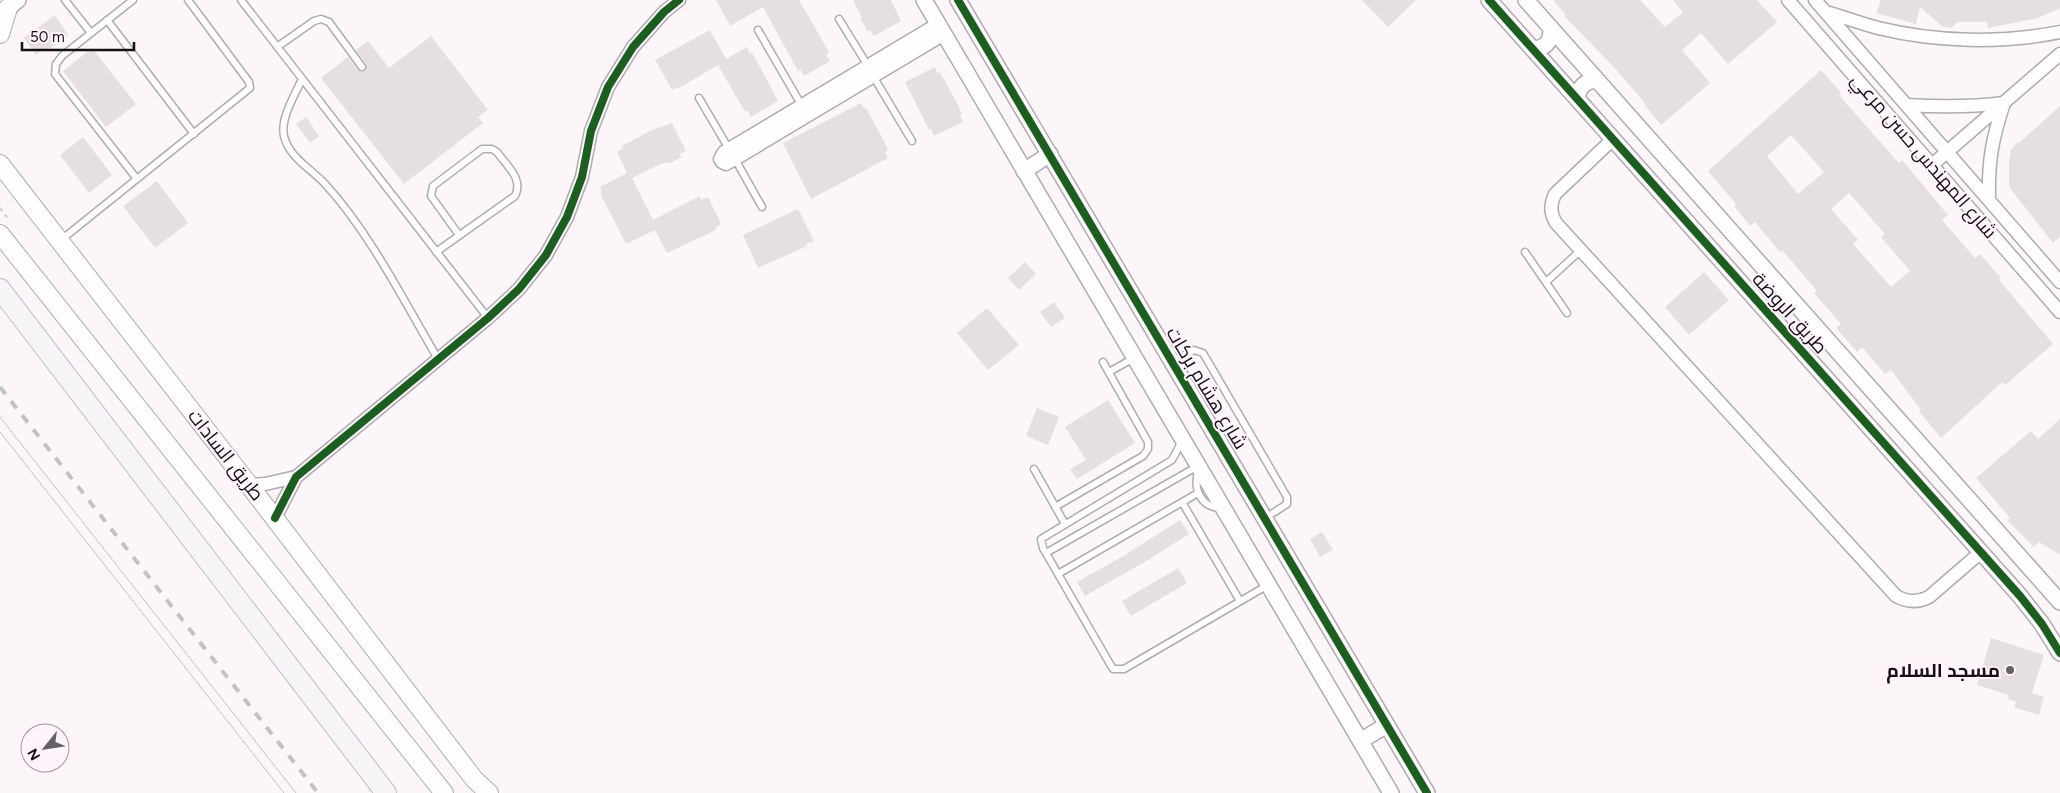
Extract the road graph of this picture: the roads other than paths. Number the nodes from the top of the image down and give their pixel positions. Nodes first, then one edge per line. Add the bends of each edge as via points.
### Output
1 (65, 0) edge
2 (133, 0) edge
3 (188, 0) edge
4 (240, 0) edge
5 (679, 0) edge
6 (924, 0) edge
7 (958, 0) edge
8 (1489, 0) edge
9 (1526, 0) edge
10 (1788, 0) edge
11 (1816, 0) edge
12 (9, 8) edge
13 (1826, 12) junction
14 (839, 19) dead end
15 (107, 20) junction
16 (941, 29) junction
17 (1551, 29) junction
18 (758, 30) dead end
19 (2060, 32) edge
20 (91, 33) junction
21 (0, 34) edge
22 (277, 47) junction
23 (1533, 49) junction
24 (2060, 54) edge
25 (362, 67) dead end
26 (870, 71) junction
27 (302, 79) junction
28 (1597, 80) junction
29 (699, 98) dead end
30 (1577, 99) junction
31 (2004, 103) junction
32 (1906, 105) junction
33 (802, 106) junction
34 (194, 134) junction
35 (1613, 138) junction
36 (912, 141) dead end
37 (1947, 152) junction
38 (732, 154) junction
39 (1050, 154) junction
40 (0, 164) edge
41 (1932, 165) junction
42 (1024, 171) junction
43 (137, 179) junction
44 (1989, 200) junction
45 (762, 207) dead end
46 (6, 229) edge
47 (459, 235) junction
48 (60, 241) junction
49 (1581, 250) junction
50 (436, 252) junction
51 (1525, 252) dead end
52 (2059, 280) edge
53 (1546, 282) junction
54 (0, 289) edge
55 (2060, 312) edge
56 (1567, 313) dead end
57 (488, 318) junction
58 (1134, 358) junction
59 (438, 359) junction
60 (1103, 362) dead end
61 (1172, 362) junction
62 (1109, 372) junction
63 (1183, 440) junction
64 (1199, 467) junction
65 (1034, 469) dead end
66 (296, 477) junction
67 (249, 485) junction
68 (1198, 493) junction
69 (1182, 502) junction
70 (1055, 507) junction
71 (1223, 508) junction
72 (275, 518) junction
73 (1265, 518) junction
74 (1065, 524) junction
75 (1980, 552) junction
76 (1046, 553) junction
77 (1058, 574) junction
78 (1268, 585) junction
79 (1240, 601) junction
80 (2060, 602) edge
81 (2060, 653) edge
82 (1387, 725) junction
83 (1360, 741) junction
84 (474, 786) edge
85 (386, 793) edge
86 (444, 793) edge
87 (489, 793) edge
88 (1391, 793) edge
89 (1427, 793) edge

1 - 20 lane
2 - 15 lane
3 - 34 lane via 251,85
4 - 22 lane
5 - 57 street via 633,47 608,87 591,131 582,177 567,218 546,255 520,289
6 - 16 street
7 - 39 street, شارع هشام بركات
8 - 23 street, طريق الروضة
9 - 17 street, طريق الروضة
10 - 41 street, شارع المهندس حسن مرعي
11 - 13 street, شارع المهندس حسن مرعي
12 - 21 main road
13 - 19 street via 1878,28 1932,38 1986,40
13 - 32 street, شارع المهندس حسن مرعي
14 - 26 lane
15 - 20 lane
15 - 34 lane
16 - 26 street
16 - 42 street
17 - 23 street via 1547,45
17 - 28 street, طريق الروضة
18 - 33 lane
20 - 43 lane via 62,56 56,64 55,74
22 - 25 lane via 317,19 325,20
22 - 27 lane
23 - 30 street, طريق الروضة
24 - 31 street
26 - 33 street
26 - 36 lane
26 - 38 street
27 - 50 lane
27 - 59 lane via 284,123 289,149 326,185 362,232
28 - 30 street via 1582,85
28 - 80 street, طريق الروضة
29 - 38 lane
30 - 35 street, طريق الروضة
31 - 32 street via 1947,107
31 - 37 street
31 - 44 street via 1988,166
32 - 37 street, شارع المهندس حسن مرعي
33 - 38 street
34 - 43 lane
35 - 49 street via 1552,200 1551,212 1556,223
35 - 75 street, طريق الروضة
37 - 41 street
37 - 44 street, شارع المهندس حسن مرعي
38 - 45 lane
39 - 42 street
39 - 61 street, شارع هشام بركات
40 - 48 main road, طريق السادات
41 - 55 street, شارع المهندس حسن مرعي
42 - 58 street
43 - 48 lane
44 - 52 street, شارع المهندس حسن مرعي
46 - 86 main road, طريق السادات
47 - 47 lane via 515,196 518,190 517,179 492,149 482,149 433,186 431,191 434,201
47 - 50 lane
48 - 67 main road, طريق السادات
49 - 53 lane
49 - 75 street via 1896,596 1909,601 1929,597
50 - 57 lane
51 - 53 lane
53 - 56 lane
54 - 85 main road
57 - 59 street
58 - 62 lane
58 - 63 street
59 - 66 street
60 - 62 lane
61 - 73 street, شارع هشام بركات
61 - 73 lane via 1194,350 1203,353 1287,496 1287,504
62 - 70 lane via 1148,442 1148,449 1143,456
63 - 64 street
63 - 74 lane via 1172,460
64 - 68 lane
64 - 71 street
64 - 76 lane
65 - 70 lane
66 - 67 street
66 - 72 street
67 - 72 main road, طريق السادات
68 - 69 lane
68 - 71 lane via 1208,506
69 - 77 lane
69 - 79 lane
70 - 74 lane
71 - 78 street
72 - 84 main road, طريق السادات
73 - 82 street, شارع هشام بركات
74 - 76 lane via 1041,539
75 - 81 street, طريق الروضة via 2042,624
76 - 77 lane
77 - 79 lane via 1113,669 1118,670
78 - 79 lane
78 - 83 street
82 - 83 street
82 - 89 street, شارع هشام بركات
83 - 88 street
84 - 87 main road, طريق السادات

